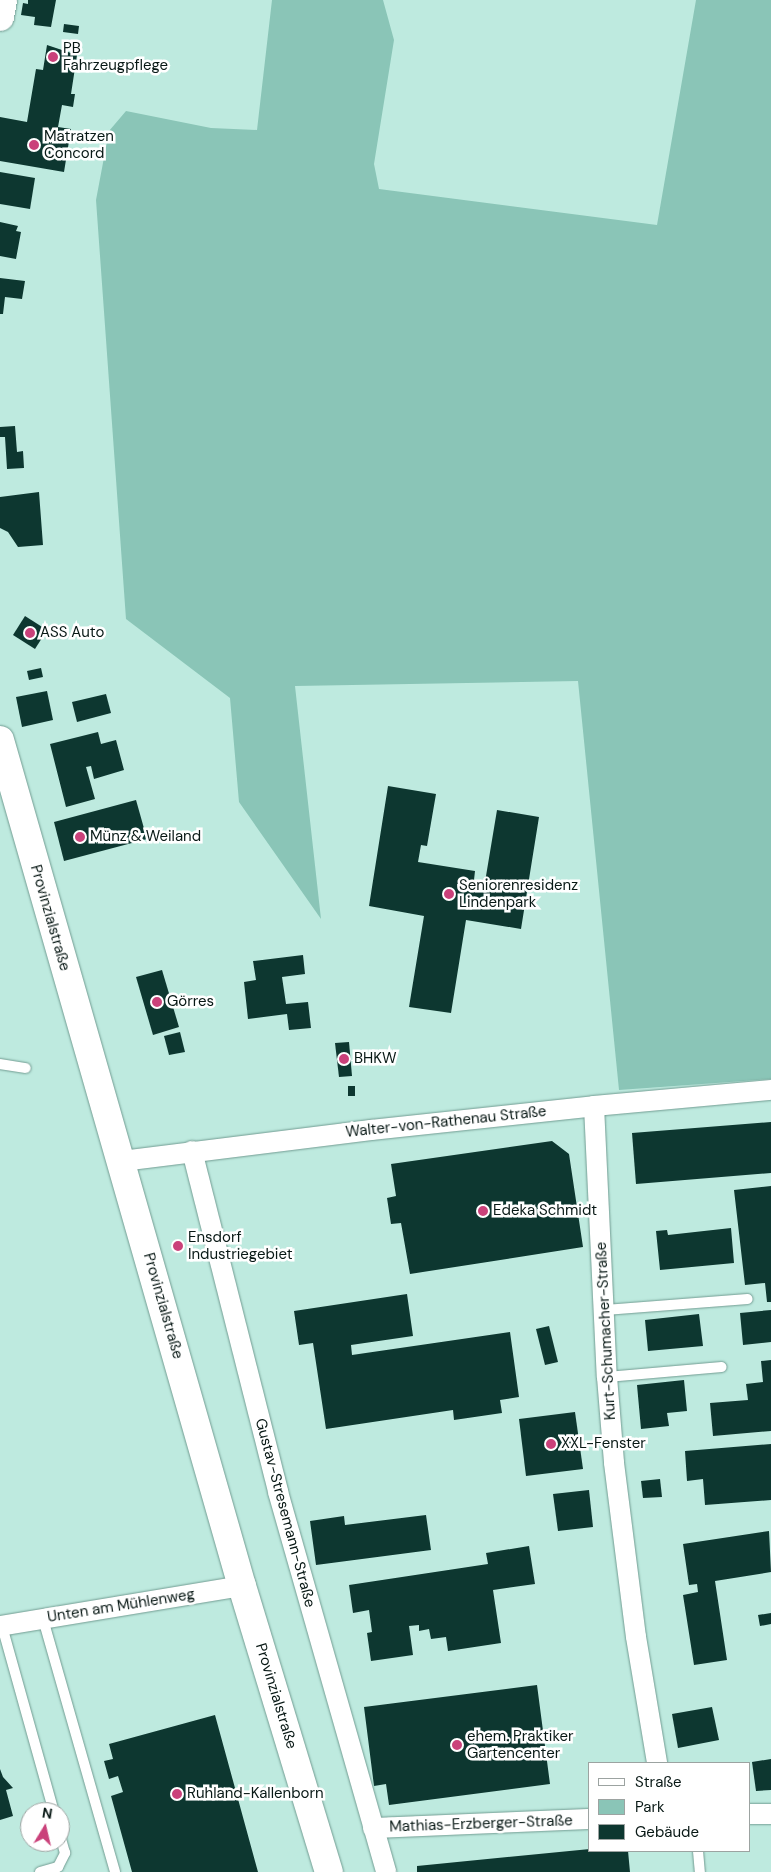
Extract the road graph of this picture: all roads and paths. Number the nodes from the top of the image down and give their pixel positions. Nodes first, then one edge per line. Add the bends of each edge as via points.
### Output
1 (3, 0) edge
2 (0, 17) edge
3 (0, 740) edge
4 (0, 1064) edge
5 (26, 1068) dead end
6 (771, 1090) edge
7 (594, 1106) junction
8 (192, 1151) junction
9 (122, 1161) junction
10 (748, 1299) dead end
11 (605, 1310) junction
12 (722, 1367) dead end
13 (607, 1377) junction
14 (242, 1586) junction
15 (43, 1619) junction
16 (1, 1626) edge
17 (657, 1762) edge
18 (51, 1802) edge
19 (751, 1814) edge
20 (771, 1814) edge
21 (588, 1819) edge
22 (373, 1828) junction
23 (65, 1852) edge
24 (698, 1852) edge
25 (40, 1872) edge
26 (115, 1872) edge
27 (329, 1872) edge
28 (386, 1872) edge
29 (700, 1872) edge

1 - 2 main road
3 - 9 main road, Provinzialstraße
4 - 5 lane
6 - 7 street, Walter-von-Rathenau Straße
7 - 8 street, Walter-von-Rathenau Straße
7 - 11 street, Kurt-Schumacher-Straße
8 - 9 street, Walter-von-Rathenau Straße
8 - 22 street, Gustav-Stresemann-Straße via 278,1492
9 - 14 main road, Provinzialstraße
10 - 11 lane
11 - 13 street, Kurt-Schumacher-Straße
12 - 13 lane
13 - 17 street, Kurt-Schumacher-Straße via 623,1542
14 - 15 street, Unten am Mühlenweg
14 - 27 main road, Provinzialstraße
15 - 16 street, Unten am Mühlenweg
15 - 26 lane
16 - 18 lane
19 - 20 street
21 - 22 street, Mathias-Erzberger-Straße
22 - 28 street, Gustav-Stresemann-Straße
23 - 25 lane via 58,1867
24 - 29 lane

